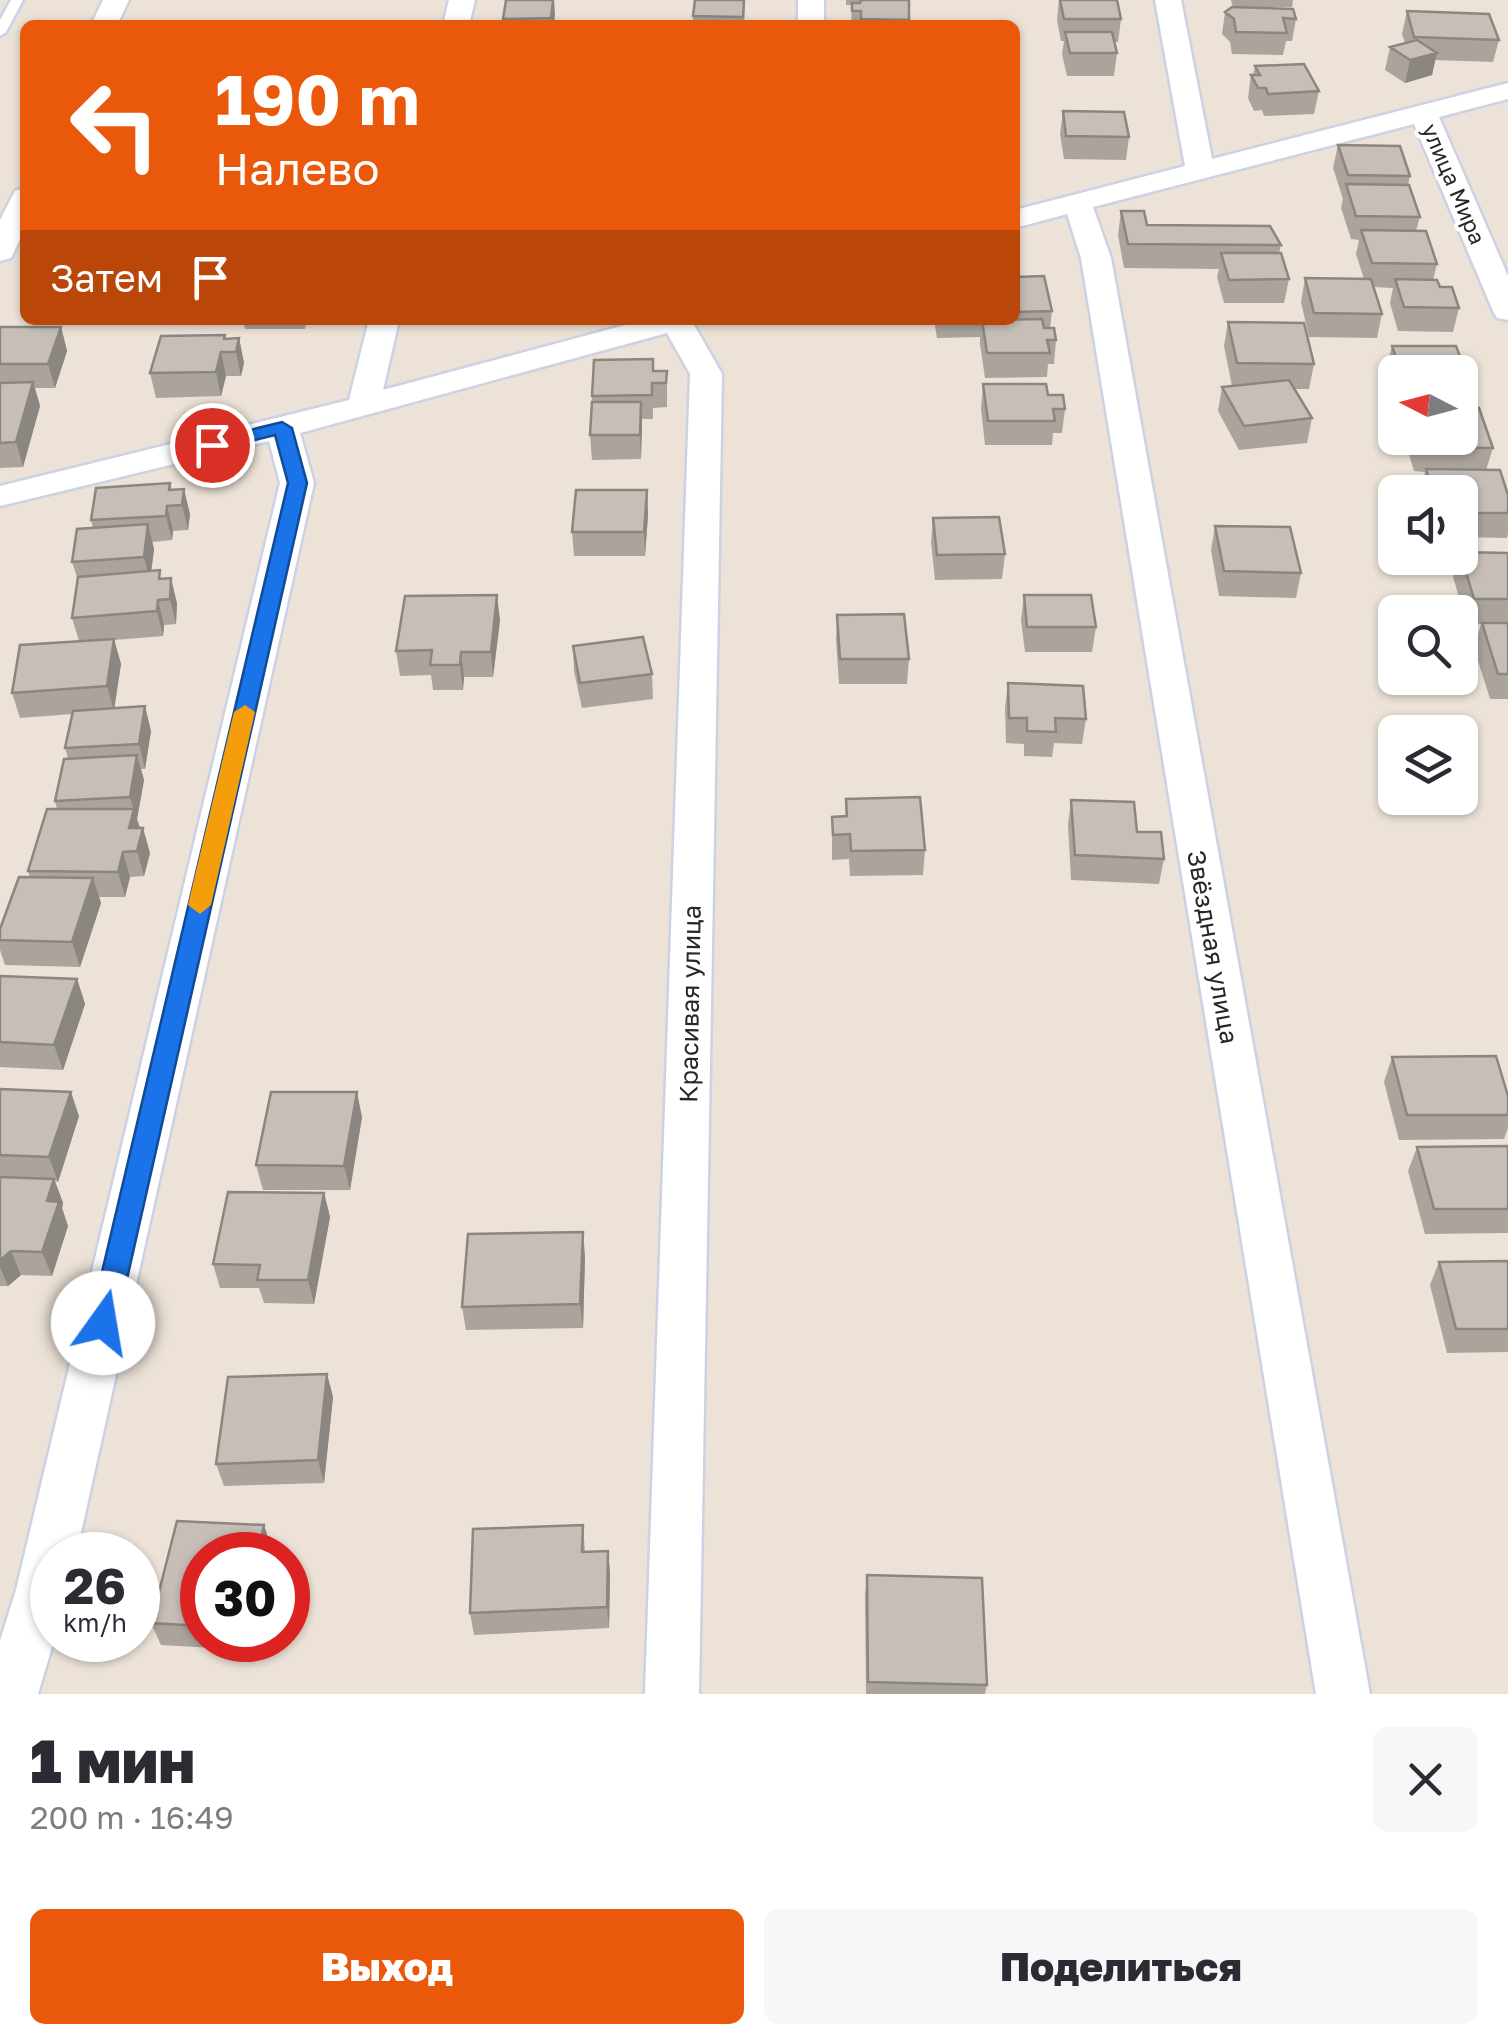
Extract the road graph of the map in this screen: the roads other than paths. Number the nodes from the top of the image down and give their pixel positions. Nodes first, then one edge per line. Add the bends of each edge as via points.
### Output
1 (16, 0) edge
2 (1168, 0) edge
3 (0, 32) edge
4 (1508, 91) edge
5 (1423, 113) junction
6 (1200, 170) junction
7 (1077, 202) junction
8 (20, 208) edge
9 (1020, 219) edge
10 (0, 252) edge
11 (1508, 311) edge
12 (383, 325) edge
13 (660, 325) edge
14 (681, 325) edge
15 (364, 405) junction
16 (282, 428) junction
17 (0, 496) edge
18 (11, 1694) edge
19 (672, 1694) edge
20 (1343, 1694) edge

1 - 3 lane
2 - 6 street
4 - 5 street
5 - 6 street
5 - 11 street, улица Мира
6 - 7 street
7 - 9 street
7 - 20 street, Звёздная улица via 1096,258
8 - 10 street
12 - 15 street
13 - 15 street
14 - 19 street, Красивая улица via 706,374
15 - 16 street
16 - 17 street
16 - 18 street via 298,483 42,1590

